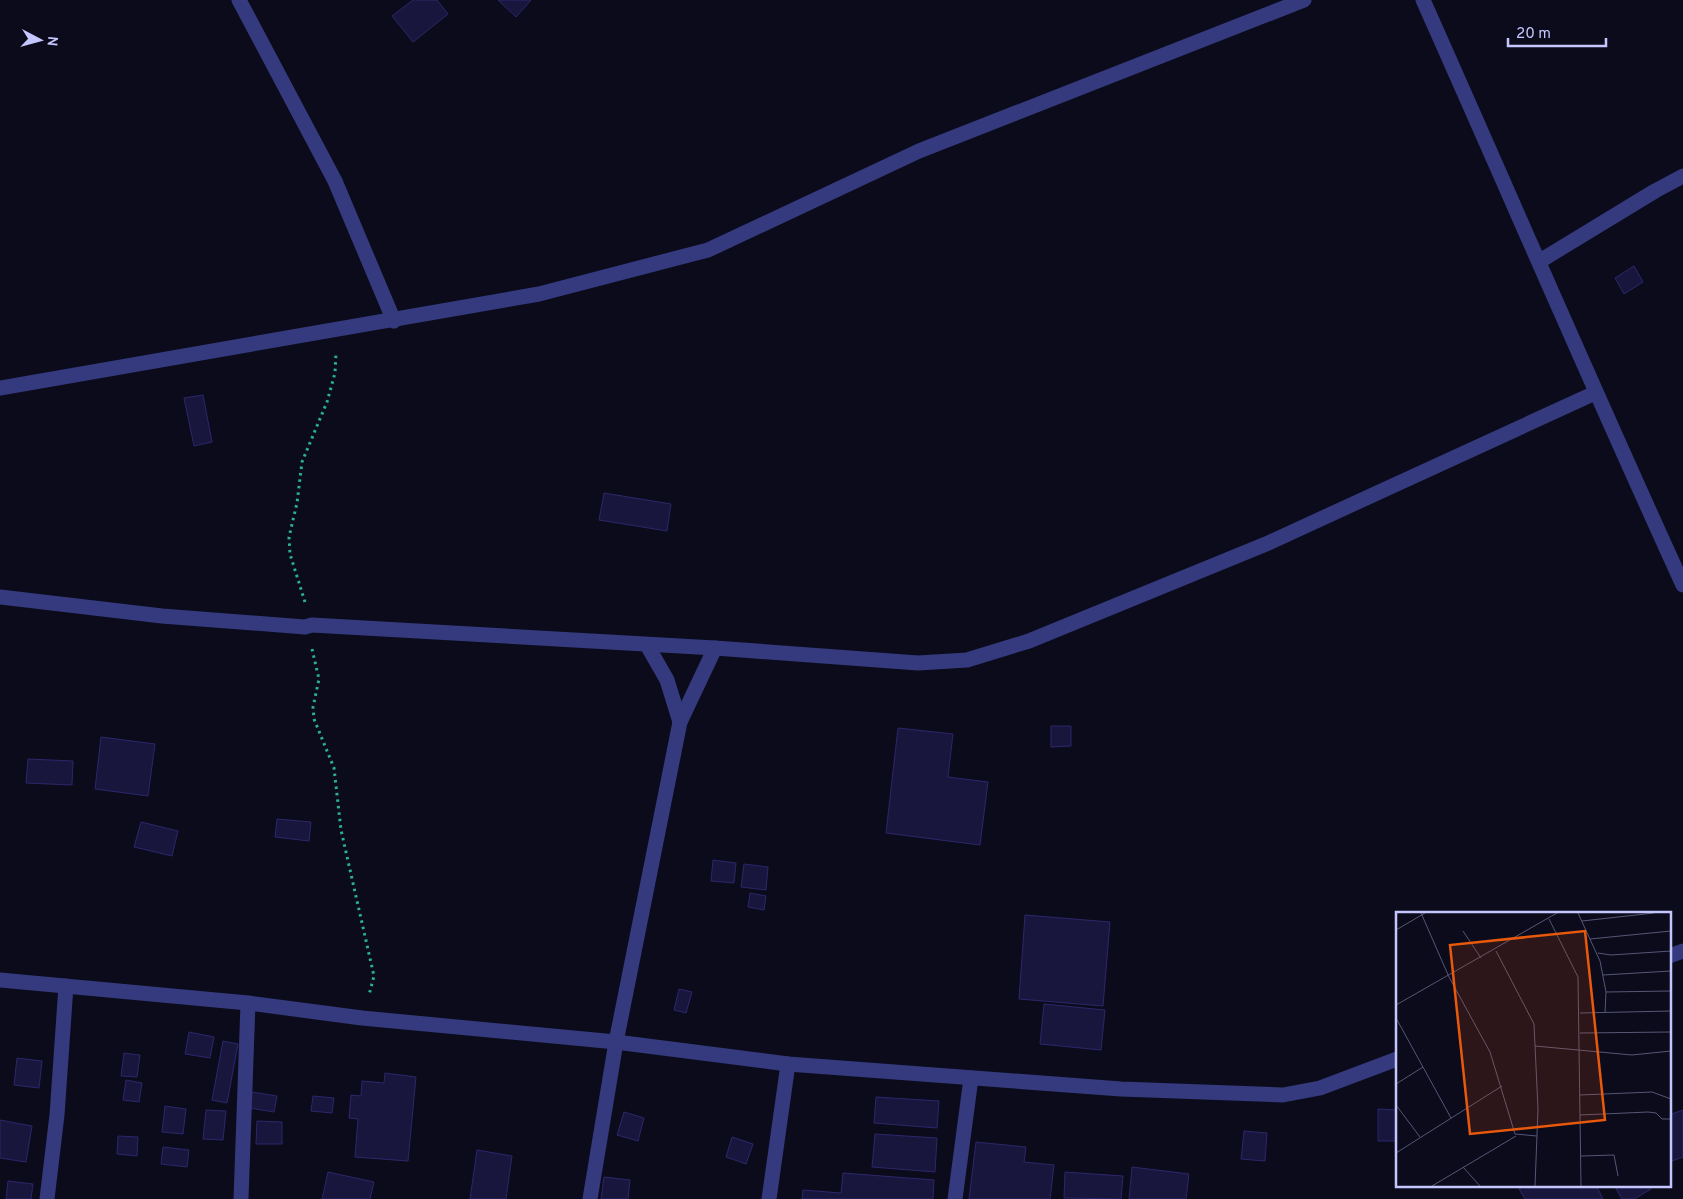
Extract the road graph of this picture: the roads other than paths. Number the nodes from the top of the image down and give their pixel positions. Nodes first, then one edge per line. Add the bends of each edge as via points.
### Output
1 (239, 0) edge
2 (1304, 0) edge
3 (1423, 0) edge
4 (1683, 176) edge
5 (1540, 261) junction
6 (394, 321) junction
7 (0, 388) edge
8 (1595, 393) junction
9 (1683, 585) edge
10 (0, 597) edge
11 (647, 645) junction
12 (715, 648) junction
13 (680, 722) junction
14 (1683, 951) edge
15 (1670, 956) edge
16 (0, 980) edge
17 (66, 986) junction
18 (248, 1004) junction
19 (616, 1042) junction
20 (1396, 1059) edge
21 (788, 1064) junction
22 (971, 1078) junction
23 (47, 1199) edge
24 (241, 1199) edge
25 (590, 1199) edge
26 (769, 1199) edge
27 (955, 1199) edge

1 - 6 street via 335,181
2 - 6 street via 919,151 708,250 539,294
3 - 5 street
4 - 5 street
5 - 8 street
6 - 7 street
8 - 9 street
8 - 12 street via 1266,544 1029,641 967,660 918,663
10 - 11 street via 162,616
11 - 12 street
11 - 13 street via 667,680
12 - 13 street
13 - 19 street
14 - 15 street
16 - 17 street
17 - 18 street
17 - 23 street
18 - 19 street
18 - 24 street
19 - 21 street
19 - 25 street
20 - 22 street via 1320,1088 1284,1095 1121,1089
21 - 22 street
21 - 26 street
22 - 27 street

